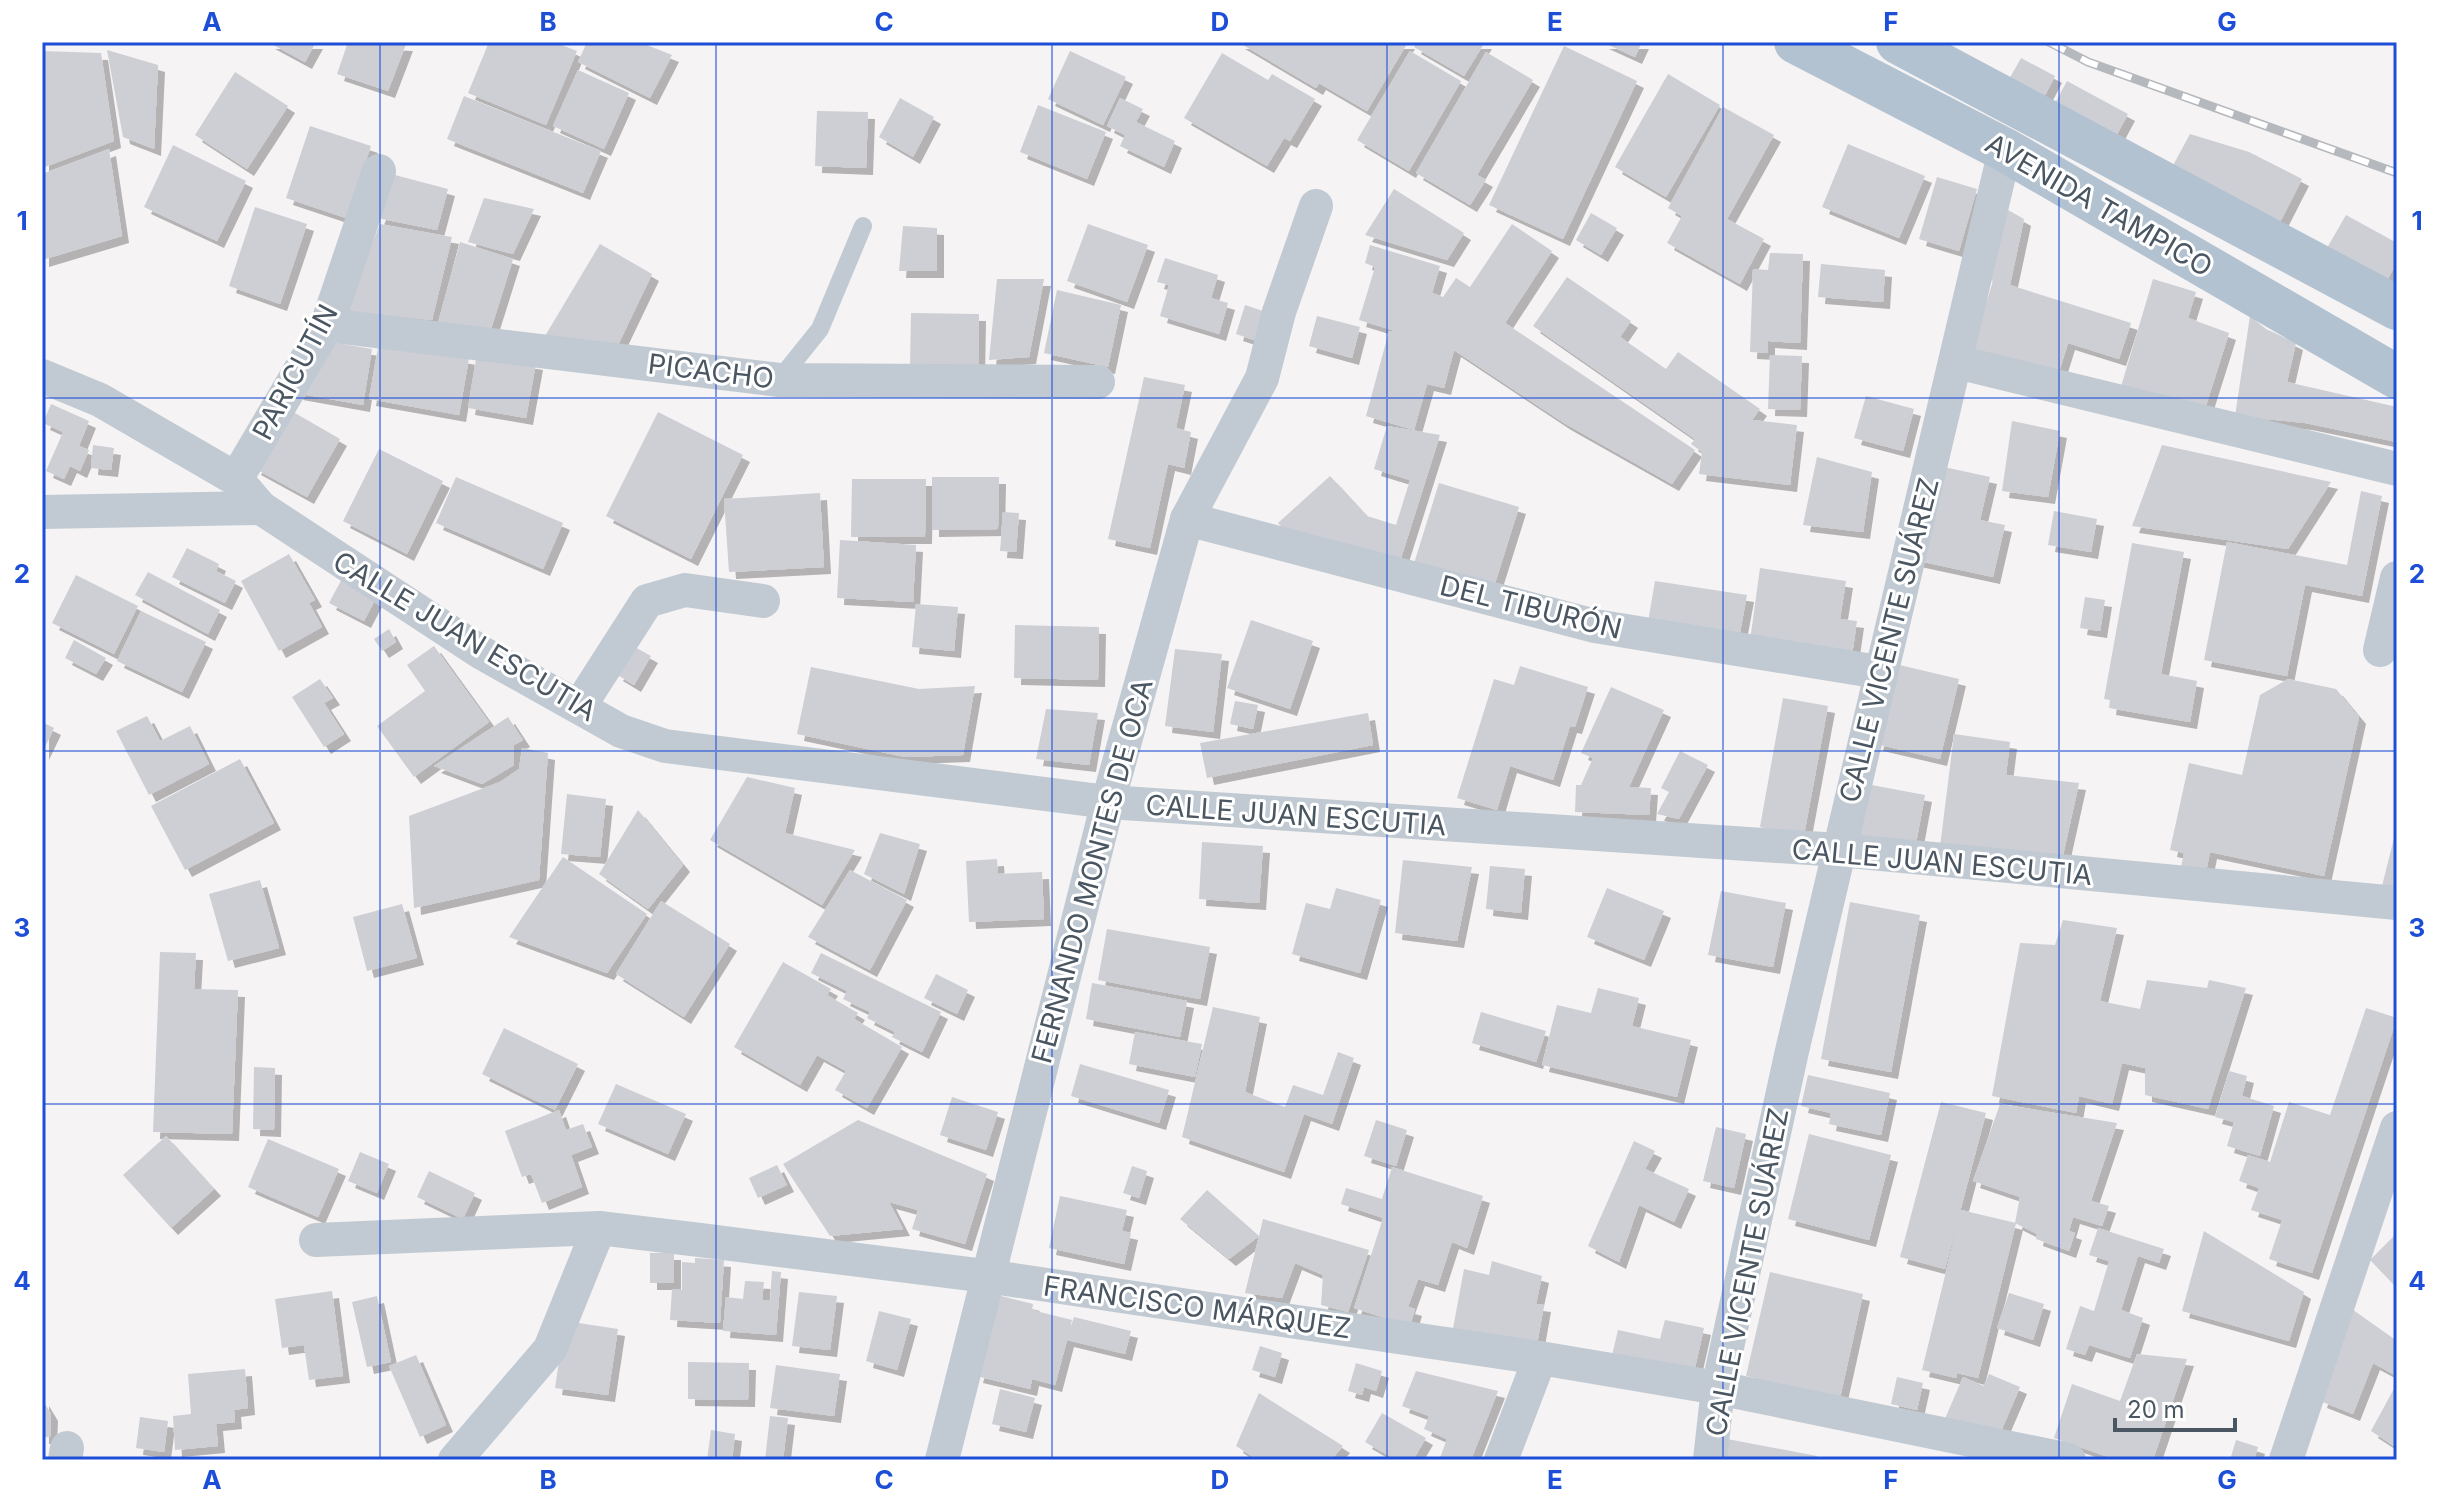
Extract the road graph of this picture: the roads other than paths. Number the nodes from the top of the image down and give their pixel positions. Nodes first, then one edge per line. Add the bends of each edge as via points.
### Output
1 (1796, 42) edge
2 (1898, 42) edge
3 (2005, 150) junction
4 (379, 171) dead end
5 (1316, 206) dead end
6 (863, 226) dead end
7 (2397, 308) edge
8 (327, 325) junction
9 (1957, 362) junction
10 (42, 376) edge
11 (2397, 377) edge
12 (779, 380) junction
13 (1098, 382) dead end
14 (2397, 469) edge
15 (236, 479) junction
16 (261, 508) junction
17 (42, 512) edge
18 (1187, 519) junction
19 (2397, 578) edge
20 (763, 601) dead end
21 (2380, 650) dead end
22 (1879, 672) junction
23 (579, 707) junction
24 (1108, 802) junction
25 (1839, 850) junction
26 (2397, 903) edge
27 (2397, 1128) edge
28 (599, 1228) junction
29 (316, 1240) dead end
30 (986, 1276) junction
31 (1540, 1358) junction
32 (1718, 1388) junction
33 (455, 1460) edge
34 (942, 1460) edge
35 (1501, 1460) edge
36 (1710, 1460) edge
37 (2069, 1460) edge
38 (2286, 1460) edge

1 - 3 main road, AVENIDA TAMPICO
2 - 7 main road, AVENIDA TAMPICO
3 - 9 street, CALLE VICENTE SUÁREZ
3 - 11 main road, AVENIDA TAMPICO
4 - 8 street, PARICUTÍN
5 - 18 street, FERNANDO MONTES DE OCA via 1262,378
6 - 12 lane via 820,329
8 - 12 street, PICACHO
8 - 15 street, PARICUTÍN
9 - 14 street
9 - 22 street, CALLE VICENTE SUÁREZ
10 - 15 street, CALLE JUAN ESCUTIA via 100,400
12 - 13 street, PICACHO
15 - 16 street, CALLE JUAN ESCUTIA
16 - 17 street
16 - 23 street, CALLE JUAN ESCUTIA via 482,653
18 - 22 street, DEL TIBURÓN via 1595,626
18 - 24 street, FERNANDO MONTES DE OCA
19 - 21 street
20 - 23 street via 685,590 647,601
22 - 25 street, CALLE VICENTE SUÁREZ
23 - 24 street, CALLE JUAN ESCUTIA via 621,731 665,746
24 - 25 street, CALLE JUAN ESCUTIA
24 - 30 street, FERNANDO MONTES DE OCA
25 - 26 street, CALLE JUAN ESCUTIA
25 - 32 street, CALLE VICENTE SUÁREZ
27 - 38 street
28 - 29 street, FRANCISCO MÁRQUEZ
28 - 30 street, FRANCISCO MÁRQUEZ
28 - 33 street via 550,1349
30 - 31 street, FRANCISCO MÁRQUEZ
30 - 34 street, FERNANDO MONTES DE OCA
31 - 32 street, FRANCISCO MÁRQUEZ
31 - 35 street
32 - 36 street, CALLE VICENTE SUÁREZ
32 - 37 street, FRANCISCO MÁRQUEZ

